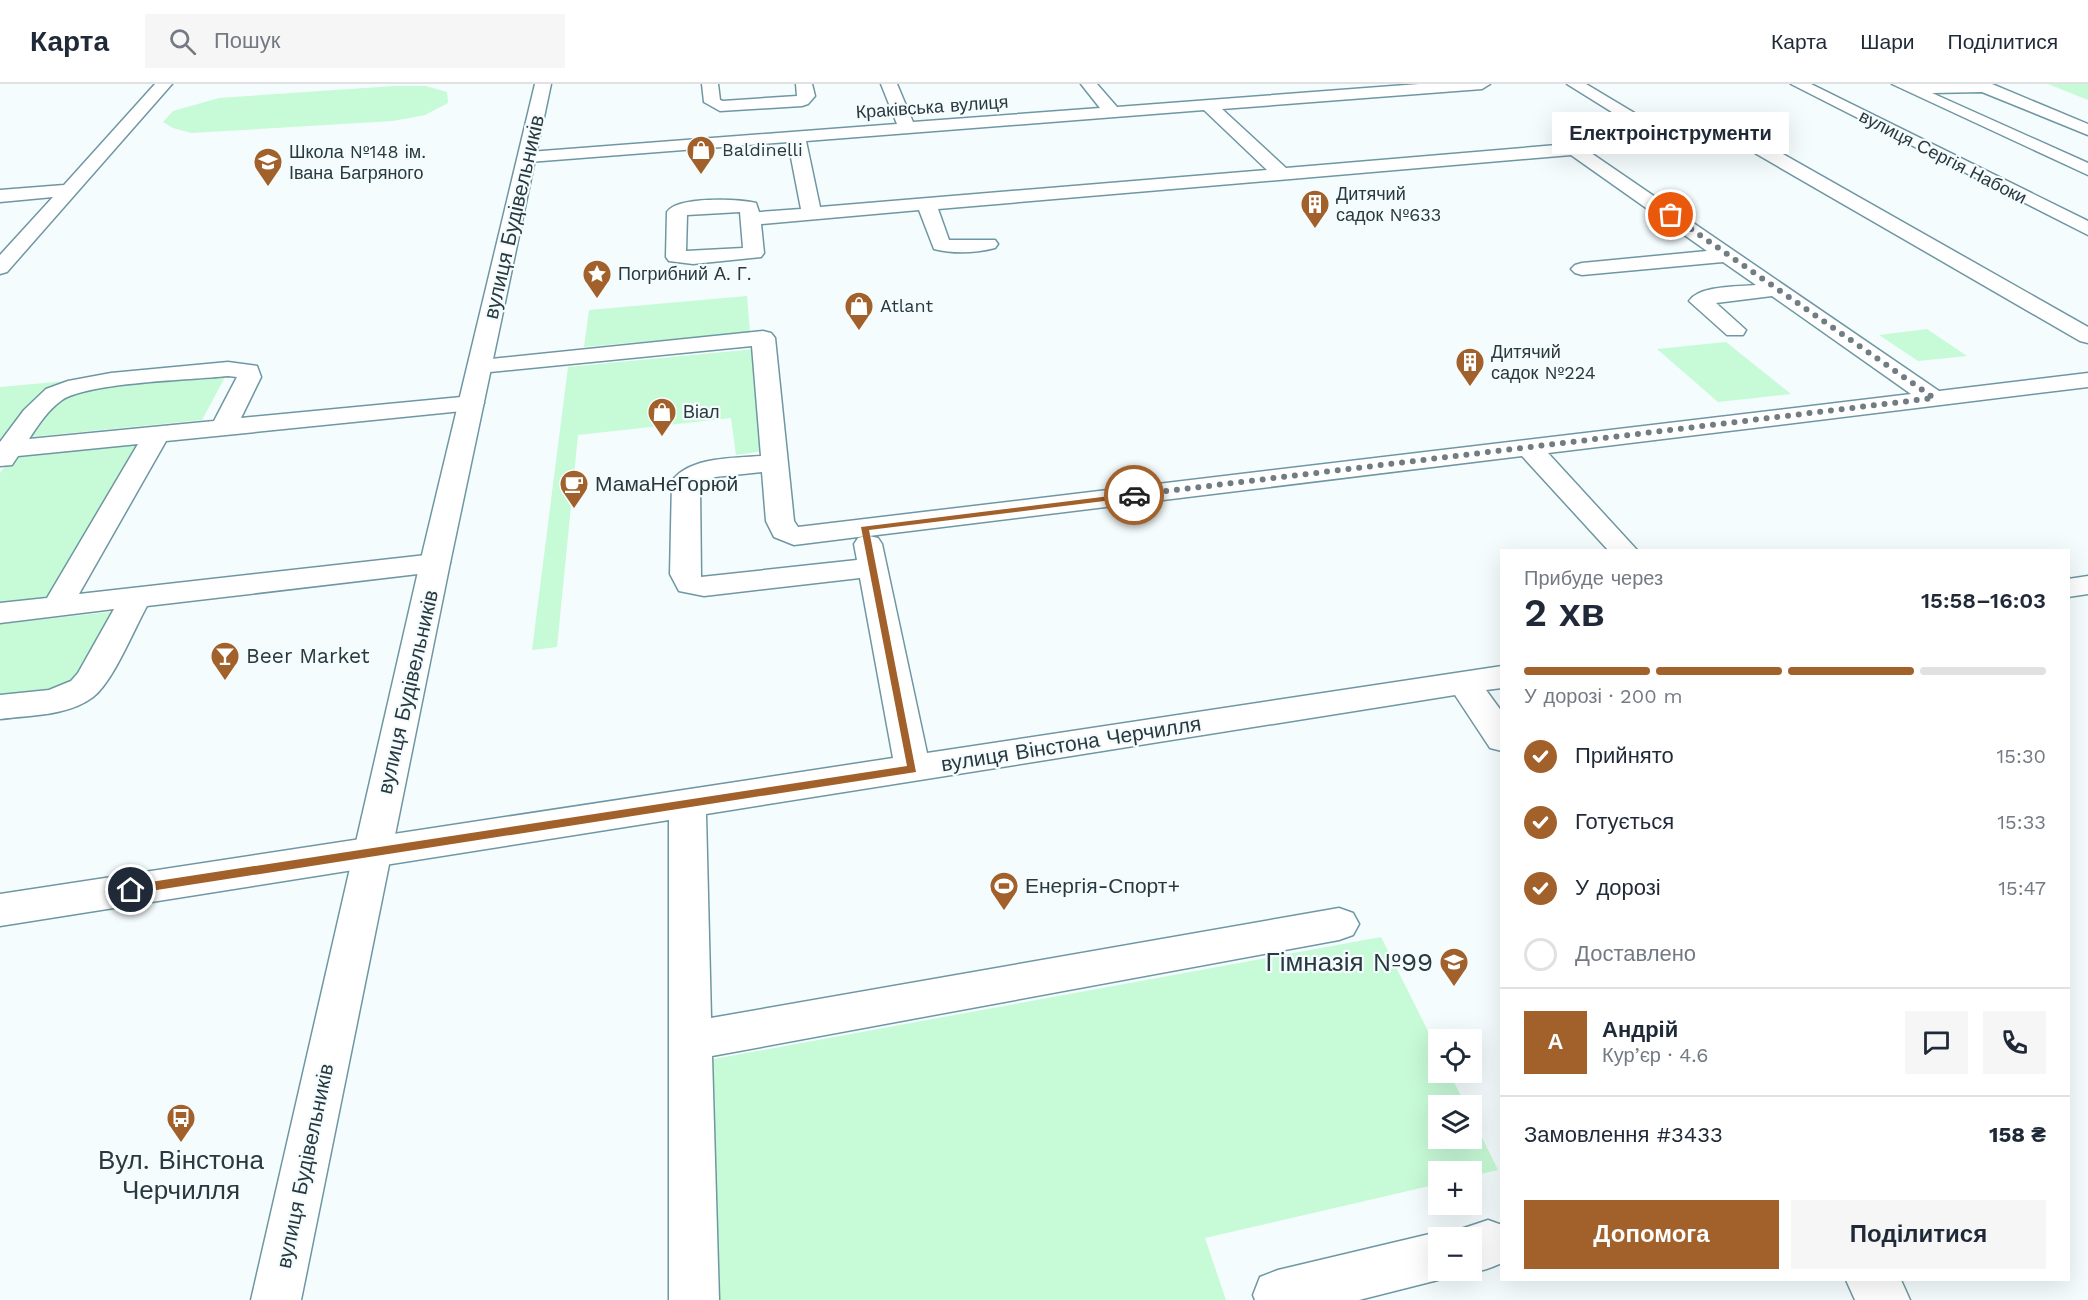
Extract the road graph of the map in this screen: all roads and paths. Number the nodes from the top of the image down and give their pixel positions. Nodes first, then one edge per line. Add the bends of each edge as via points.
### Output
1 (182, 84) edge
2 (543, 84) edge
3 (710, 84) edge
4 (804, 84) edge
5 (889, 84) edge
6 (1089, 84) edge
7 (1482, 84) edge
8 (1575, 84) edge
9 (1799, 84) edge
10 (163, 85) edge
11 (1906, 87) edge
12 (1367, 88) edge
13 (1208, 105) junction
14 (1112, 112) junction
15 (907, 128) junction
16 (2088, 130) edge
17 (796, 137) junction
18 (1670, 141) junction
19 (1574, 149) junction
20 (529, 157) junction
21 (2088, 170) edge
22 (1282, 174) junction
23 (68, 190) junction
24 (0, 196) edge
25 (927, 205) junction
26 (812, 214) junction
27 (750, 219) dead end
28 (2088, 229) edge
29 (988, 244) dead end
30 (1728, 255) junction
31 (0, 268) edge
32 (1582, 270) dead end
33 (1777, 289) junction
34 (1735, 330) dead end
35 (2088, 336) edge
36 (480, 366) junction
37 (2082, 384) edge
38 (1934, 398) junction
39 (472, 403) junction
40 (223, 428) junction
41 (157, 434) junction
42 (1527, 446) junction
43 (3, 454) edge
44 (774, 463) junction
45 (864, 528) junction
46 (1622, 549) edge
47 (435, 563) junction
48 (873, 567) junction
49 (2088, 585) edge
50 (2070, 588) edge
51 (136, 597) junction
52 (57, 607) junction
53 (0, 613) edge
54 (1500, 677) edge
55 (1464, 683) junction
56 (0, 707) edge
57 (1500, 736) edge
58 (913, 769) junction
59 (687, 806) junction
60 (372, 853) junction
61 (0, 910) edge
62 (1339, 924) dead end
63 (690, 1041) junction
64 (1428, 1258) edge
65 (1872, 1281) edge
66 (276, 1300) edge
67 (694, 1300) edge
68 (1280, 1300) edge
69 (1885, 1300) edge

1 - 10 street
2 - 20 street, вулиця Будівельників
3 - 4 street via 712,102 720,106 802,101 807,96
5 - 15 street
6 - 14 street
7 - 12 street, Краківська вулиця
8 - 18 street
9 - 28 street, вулиця Сергія Набоки
10 - 23 street
11 - 16 street via 1985,87
11 - 21 street
12 - 13 street, Краківська вулиця
13 - 14 street, Краківська вулиця
13 - 22 street
14 - 15 street, Краківська вулиця
15 - 17 street, Краківська вулиця
17 - 20 street, Краківська вулиця
17 - 26 street
18 - 19 street
18 - 35 street via 1729,136 1747,141
19 - 22 street
19 - 30 street
20 - 36 street, вулиця Будівельників
22 - 25 street
23 - 24 street
23 - 31 street
25 - 26 street
25 - 29 street via 941,245
26 - 27 street
30 - 32 street
30 - 33 street
33 - 34 street via 1700,301
33 - 38 street
36 - 39 street, вулиця Будівельників
36 - 44 street via 763,338
37 - 38 street
38 - 42 street
39 - 40 street
39 - 47 street, вулиця Будівельників
40 - 41 street
40 - 43 street via 249,371 228,369 70,386 44,403
41 - 43 street
41 - 52 street
42 - 45 street
42 - 46 street
44 - 45 street via 784,531 808,536
44 - 48 street via 700,472 686,481 685,574 690,584 722,586
45 - 48 street
47 - 51 street
47 - 60 street, вулиця Будівельників
48 - 58 street
49 - 50 street
51 - 52 street
51 - 56 street via 83,691 70,698
52 - 53 street
54 - 55 street, вулиця Вінстона Черчилля
55 - 57 street
55 - 58 street, вулиця Вінстона Черчилля
58 - 59 street, вулиця Вінстона Черчилля
59 - 60 street, вулиця Вінстона Черчилля
59 - 63 street
60 - 61 street, вулиця Вінстона Черчилля
60 - 66 street, вулиця Будівельників
62 - 63 street
63 - 67 street
64 - 68 street via 1278,1295
65 - 69 street

